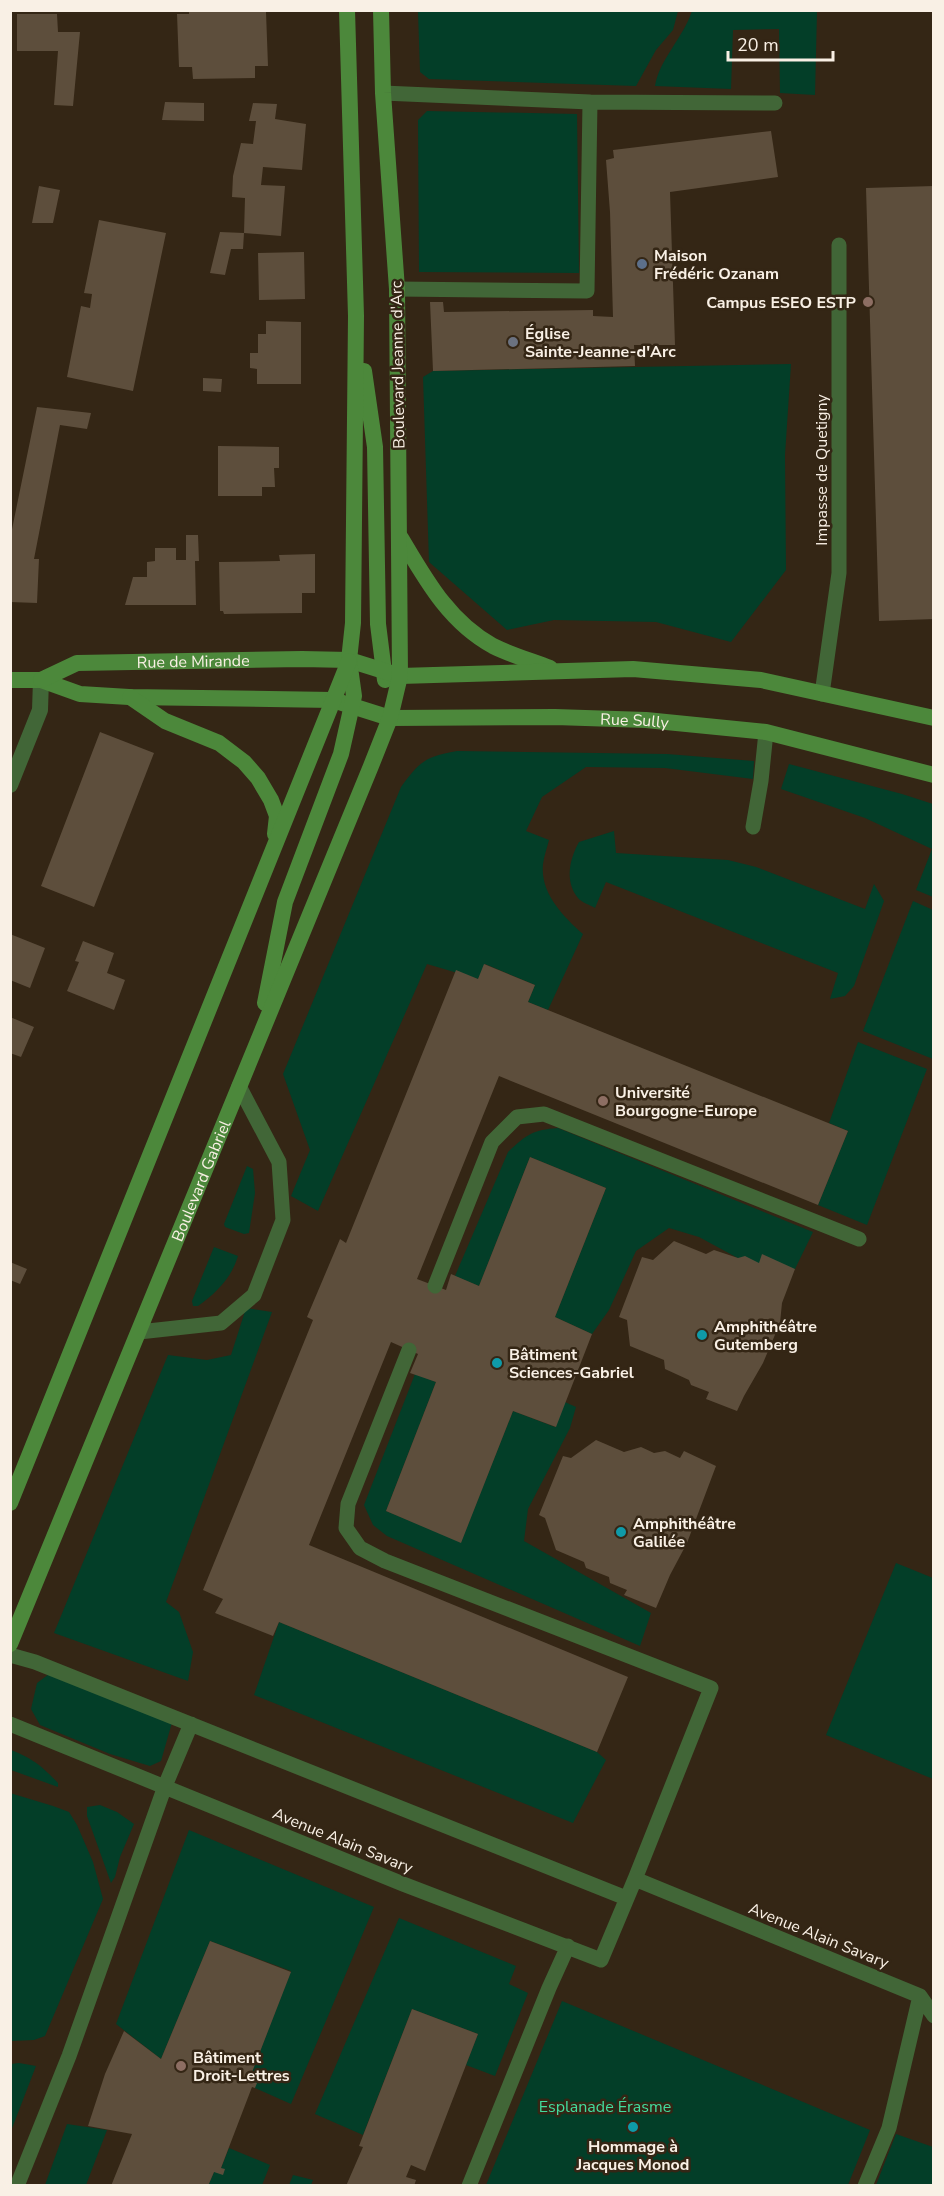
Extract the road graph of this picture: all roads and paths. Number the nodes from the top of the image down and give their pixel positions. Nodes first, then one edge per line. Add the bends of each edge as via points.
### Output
1 (347, 10) edge
2 (381, 10) edge
3 (383, 93) junction
4 (590, 102) junction
5 (775, 103) dead end
6 (839, 245) dead end
7 (397, 289) junction
8 (356, 316) junction
9 (400, 536) junction
10 (349, 660) junction
11 (556, 670) junction
12 (392, 673) junction
13 (10, 680) edge
14 (41, 680) junction
15 (822, 693) junction
16 (129, 697) junction
17 (333, 700) junction
18 (352, 706) junction
19 (390, 718) junction
20 (933, 718) edge
21 (766, 732) junction
22 (933, 775) edge
23 (10, 785) edge
24 (753, 827) dead end
25 (272, 851) junction
26 (258, 1040) junction
27 (239, 1086) junction
28 (859, 1239) dead end
29 (435, 1286) dead end
30 (139, 1332) junction
31 (409, 1350) dead end
32 (10, 1503) edge
33 (10, 1644) edge
34 (10, 1655) edge
35 (10, 1724) edge
36 (191, 1724) junction
37 (165, 1786) junction
38 (635, 1879) junction
39 (626, 1898) junction
40 (568, 1946) junction
41 (920, 1996) junction
42 (933, 2016) edge
43 (17, 2186) edge
44 (469, 2186) edge
45 (865, 2186) edge

1 - 8 main road
2 - 3 main road, Boulevard Jeanne d'Arc
3 - 4 lane
3 - 7 main road, Boulevard Jeanne d'Arc
4 - 5 lane
4 - 7 lane via 587,291
6 - 15 lane, Impasse de Quetigny via 840,573
7 - 9 main road, Boulevard Jeanne d'Arc
8 - 10 main road via 353,623
8 - 12 main road via 375,447 378,624
9 - 11 main road via 451,615 493,646
9 - 12 main road, Boulevard Jeanne d'Arc
10 - 12 main road
10 - 14 main road, Rue de Mirande via 77,663
10 - 17 main road
10 - 18 main road
11 - 12 main road
11 - 15 main road via 692,673 760,680
12 - 19 main road, Boulevard Jeanne d'Arc
13 - 14 main road, Rue de Mirande
14 - 16 main road, Rue de Mirande via 81,693
14 - 23 street via 40,710
15 - 20 main road
16 - 17 main road, Rue de Mirande
16 - 25 main road via 165,721 219,743 244,762 258,778 278,816
17 - 18 main road, Rue Sully
17 - 25 main road
18 - 19 main road, Rue Sully
18 - 26 main road via 341,754 285,902
19 - 21 main road, Rue Sully via 646,720
19 - 26 main road, Boulevard Gabriel
21 - 22 main road, Rue Sully
21 - 24 lane
25 - 32 main road
26 - 27 main road, Boulevard Gabriel
27 - 30 main road, Boulevard Gabriel
27 - 30 lane via 279,1162 283,1220 254,1295 221,1323
28 - 29 lane via 544,1114 517,1117 492,1142
30 - 33 main road, Boulevard Gabriel
31 - 38 lane via 348,1504 346,1528 360,1548 711,1688
34 - 36 lane
35 - 37 lane, Avenue Alain Savary
36 - 37 lane
36 - 39 lane
37 - 40 lane, Avenue Alain Savary via 403,1884
37 - 43 lane via 69,2056
38 - 39 lane, Avenue Alain Savary
38 - 41 lane, Avenue Alain Savary
39 - 40 lane, Avenue Alain Savary via 601,1960
40 - 44 lane
41 - 42 lane
41 - 45 lane via 889,2128

